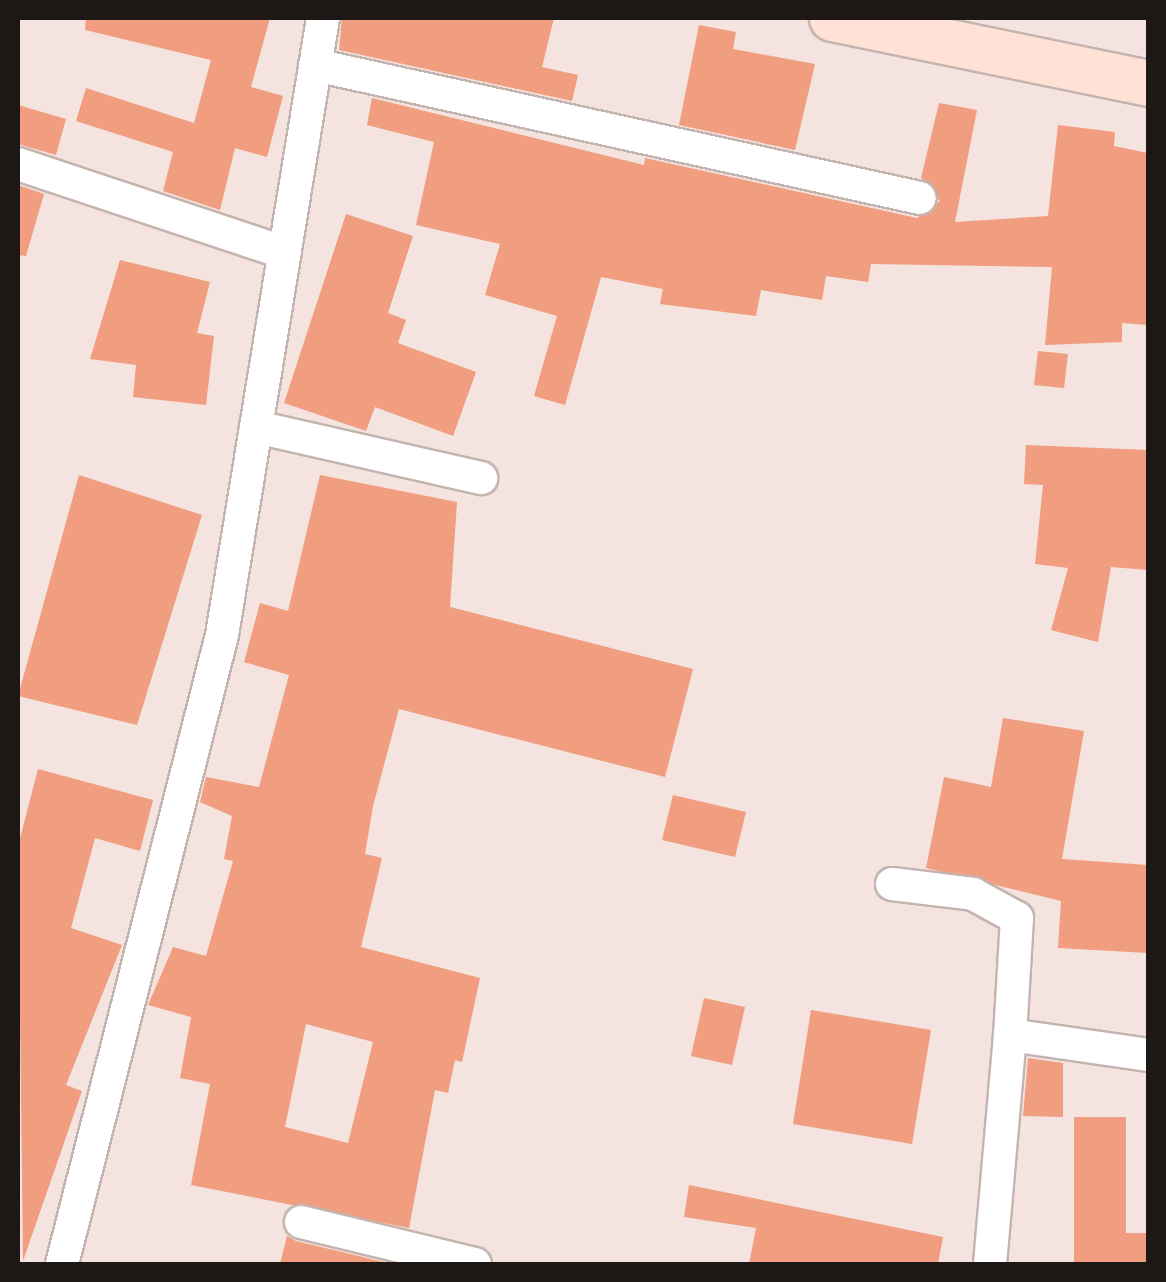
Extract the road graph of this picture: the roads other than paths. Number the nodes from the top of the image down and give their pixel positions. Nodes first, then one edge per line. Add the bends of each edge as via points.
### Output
1 (322, 18) edge
2 (832, 18) edge
3 (315, 65) junction
4 (1148, 82) edge
5 (18, 164) edge
6 (920, 198) dead end
7 (285, 253) junction
8 (256, 427) junction
9 (482, 478) dead end
10 (892, 884) dead end
11 (1010, 1036) junction
12 (1148, 1055) edge
13 (301, 1222) dead end
14 (62, 1264) edge
15 (475, 1264) edge
16 (990, 1264) edge

1 - 3 street
2 - 4 main road
3 - 6 street
3 - 7 street
5 - 7 street
7 - 8 street
8 - 9 street
8 - 14 street via 222,635
10 - 11 street via 973,894 1017,918
11 - 12 street
11 - 16 street
13 - 15 street

